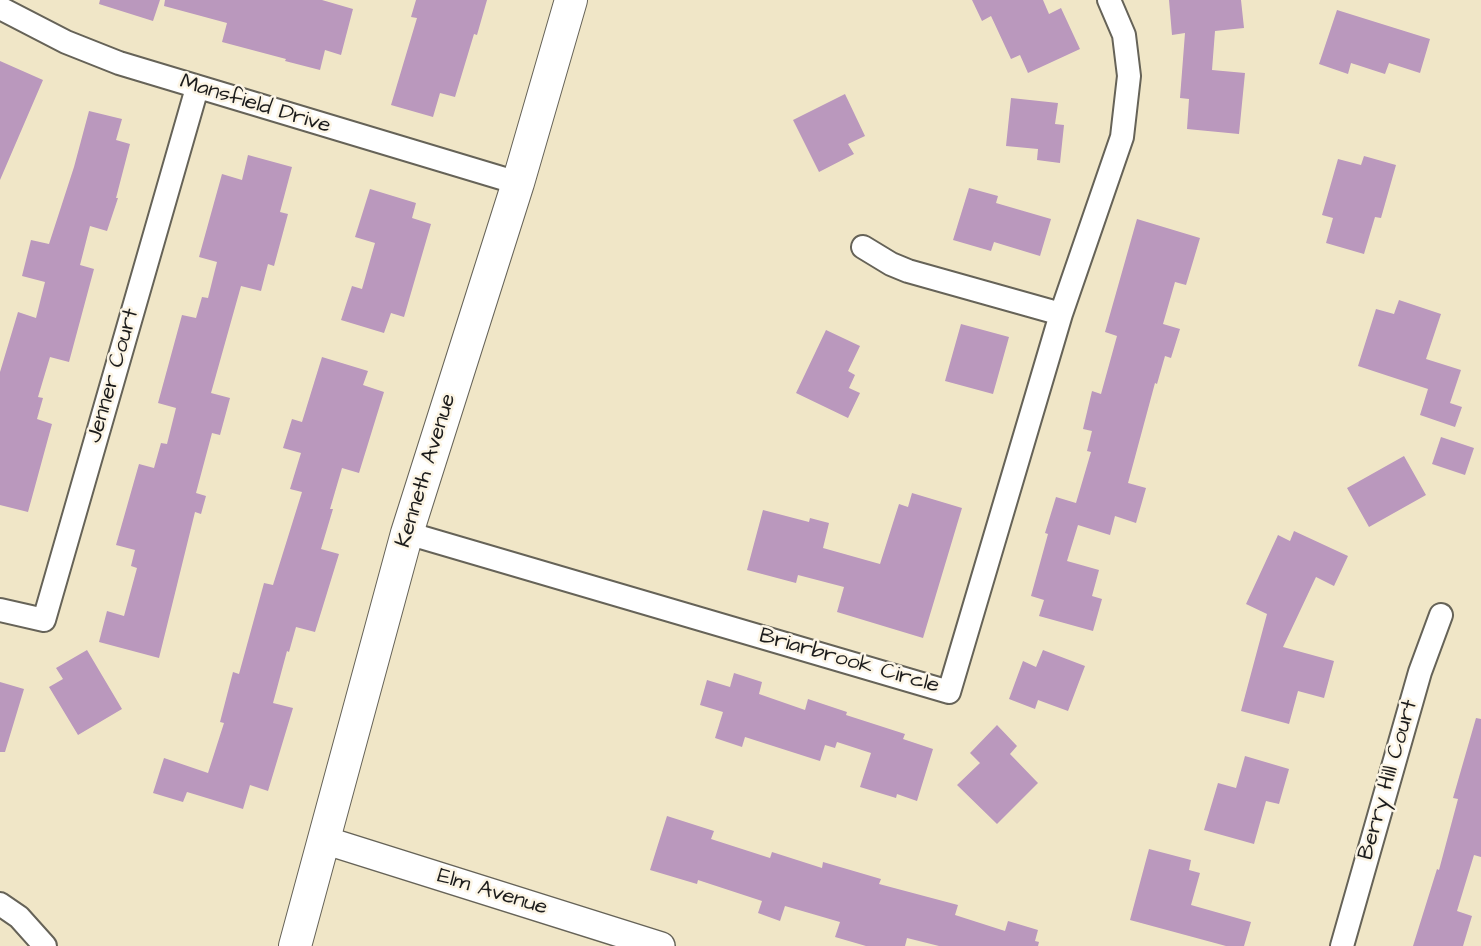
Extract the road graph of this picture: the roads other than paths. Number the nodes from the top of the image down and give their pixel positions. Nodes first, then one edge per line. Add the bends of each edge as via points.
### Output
1 (571, 0) edge
2 (1109, 0) edge
3 (0, 8) edge
4 (197, 88) junction
5 (518, 183) junction
6 (863, 247) dead end
7 (1061, 314) junction
8 (407, 533) junction
9 (0, 610) edge
10 (1441, 615) dead end
11 (324, 840) junction
12 (0, 904) edge
13 (45, 946) edge
14 (295, 946) edge
15 (661, 946) edge
16 (1342, 946) edge

1 - 5 main road, Kenneth Avenue
2 - 7 street, Briarbrook Circle via 1124,35 1129,76 1122,137
3 - 4 street, Mansfield Drive via 66,42
4 - 5 street, Mansfield Drive
4 - 9 street, Jenner Court via 44,620
5 - 8 main road, Kenneth Avenue
6 - 7 street via 908,270
7 - 8 street, Briarbrook Circle via 949,692
8 - 11 main road, Kenneth Avenue
10 - 16 street, Berry Hill Court via 1420,672
11 - 14 main road, Kenneth Avenue
11 - 15 street, Elm Avenue
12 - 13 street via 19,917

